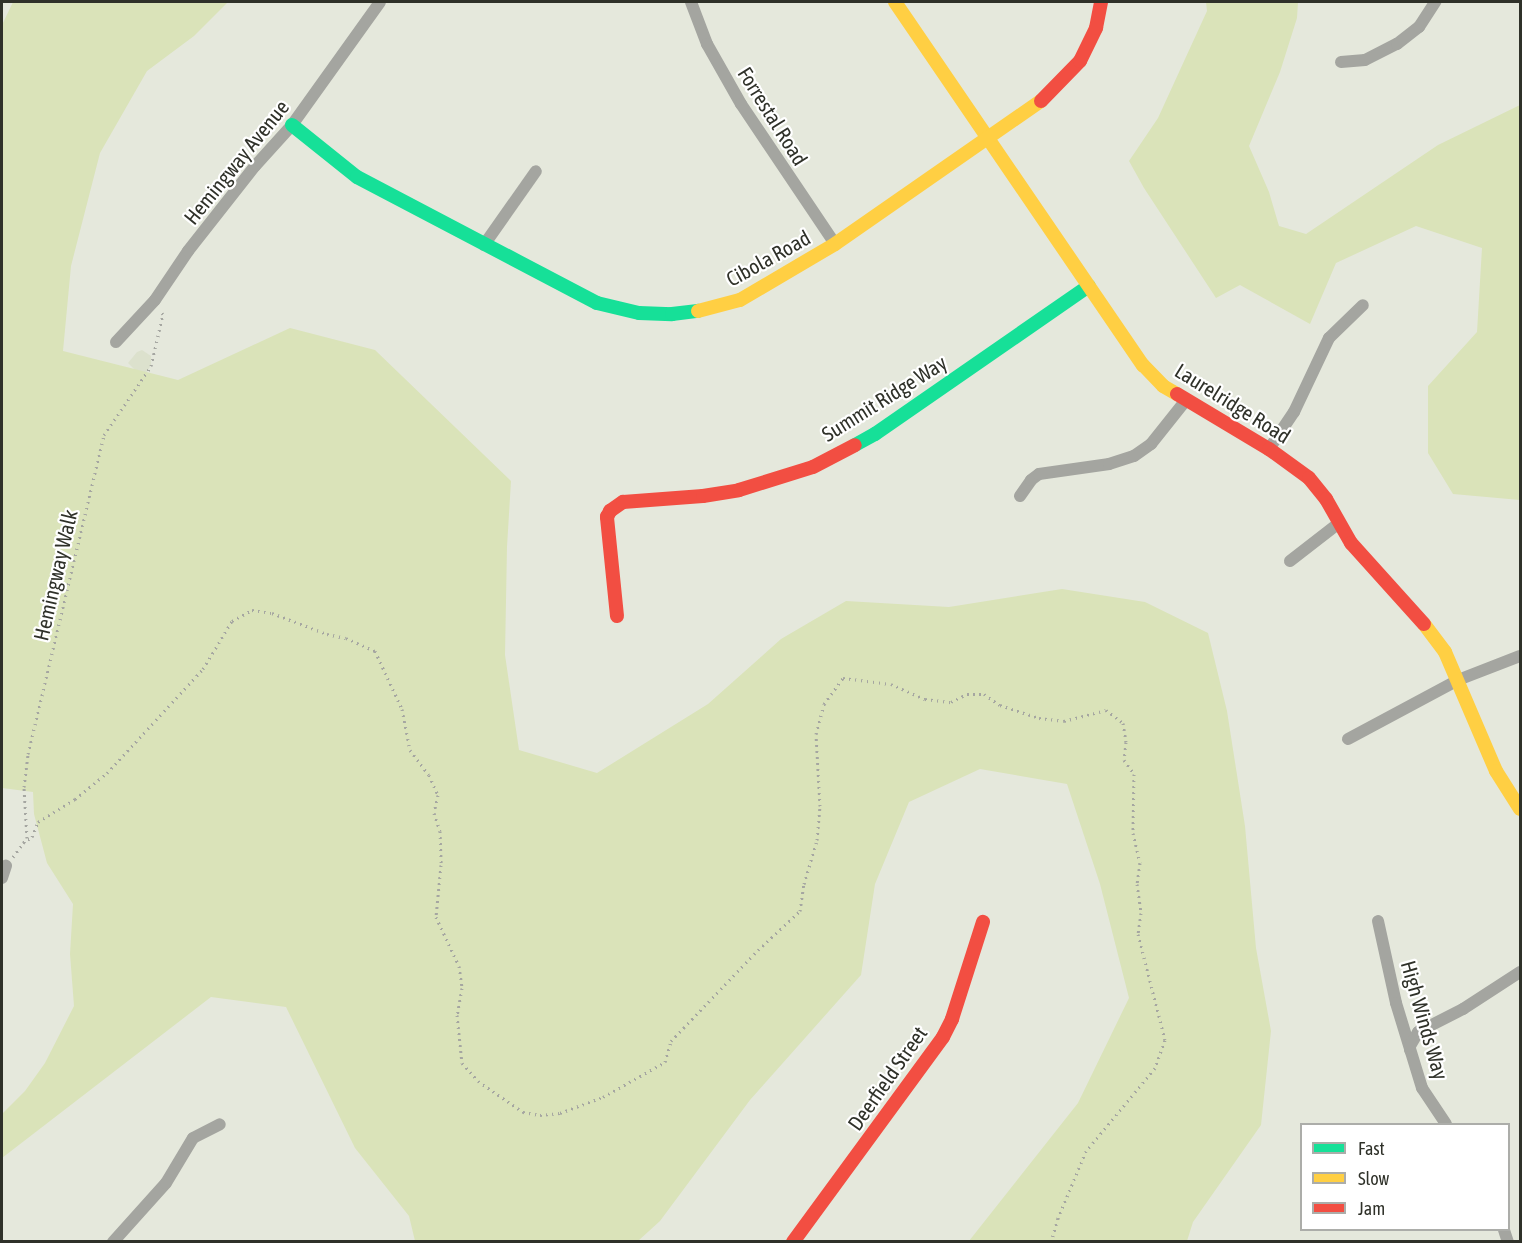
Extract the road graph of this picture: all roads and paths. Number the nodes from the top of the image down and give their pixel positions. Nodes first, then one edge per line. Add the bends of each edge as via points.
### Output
1 (380, 2) edge
2 (691, 2) edge
3 (895, 2) edge
4 (1101, 2) edge
5 (1435, 2) edge
6 (1341, 62) dead end
7 (292, 125) junction
8 (987, 140) junction
9 (536, 171) dead end
10 (484, 244) junction
11 (835, 244) junction
12 (1089, 286) junction
13 (151, 304) junction
14 (1362, 305) dead end
15 (116, 342) dead end
16 (1186, 400) junction
17 (1269, 449) junction
18 (1020, 496) dead end
19 (1339, 523) junction
20 (1290, 561) dead end
21 (617, 616) dead end
22 (1521, 656) edge
23 (1458, 680) junction
24 (1348, 739) dead end
25 (1521, 809) edge
26 (23, 843) junction
27 (4, 872) edge
28 (1378, 921) dead end
29 (983, 922) dead end
30 (1521, 972) edge
31 (1411, 1053) junction
32 (1445, 1123) edge
33 (220, 1124) dead end
34 (113, 1242) edge
35 (794, 1242) edge
36 (1051, 1242) edge

1 - 7 street, Hemingway Avenue
2 - 11 street, Forrestal Road via 707,44 741,104
3 - 8 street, Laurelridge Road
4 - 8 street, Cibola Road via 1096,28 1080,62 1049,95
5 - 6 street via 1419,27 1398,44 1365,60
7 - 10 street, Cibola Road via 357,177
7 - 13 street, Hemingway Avenue via 188,251
8 - 11 street, Cibola Road
8 - 12 street, Laurelridge Road
9 - 10 street
10 - 11 street, Cibola Road via 597,303 639,313 672,314 741,300
12 - 16 street, Laurelridge Road via 1143,365 1163,386
12 - 21 street, Summit Ridge Way via 875,434 813,467 739,490 623,502 607,517
13 - 15 street, Hemingway Avenue
13 - 26 path, Hemingway Walk via 163,314 153,359 104,435 76,548 28,754 24,787 28,832
14 - 17 street via 1329,338 1294,412
16 - 17 street, Laurelridge Road
16 - 18 street via 1151,444 1134,456 1109,464 1039,474
17 - 19 street, Laurelridge Road via 1309,478
19 - 20 street
19 - 23 street, Laurelridge Road via 1351,543 1416,613 1445,652
22 - 23 street
23 - 24 street
23 - 25 street, Laurelridge Road via 1496,771
26 - 27 path, Hemingway Walk
26 - 36 path via 32,837 38,822 107,773 203,669 232,621 242,615 252,610 272,614 375,651 402,710 410,750 438,795 434,813 440,831 441,865 436,917 459,966 462,988 457,1015 462,1063 478,1081 523,1112 560,1113 603,1097 665,1062 671,1041 800,911 817,840 820,806 816,734 824,704 843,678 891,684 925,699 951,702 967,693 984,694 1000,705 1039,718 1064,721 1106,710 1123,723 1124,760 1134,774 1133,833 1140,863 1138,934 1165,1040 1155,1068 1086,1151
28 - 31 street, High Winds Way
29 - 35 street, Deerfield Street via 943,1037
30 - 31 street via 1418,1032 1410,1046
31 - 32 street, High Winds Way via 1422,1088
33 - 34 street via 193,1138 166,1183

